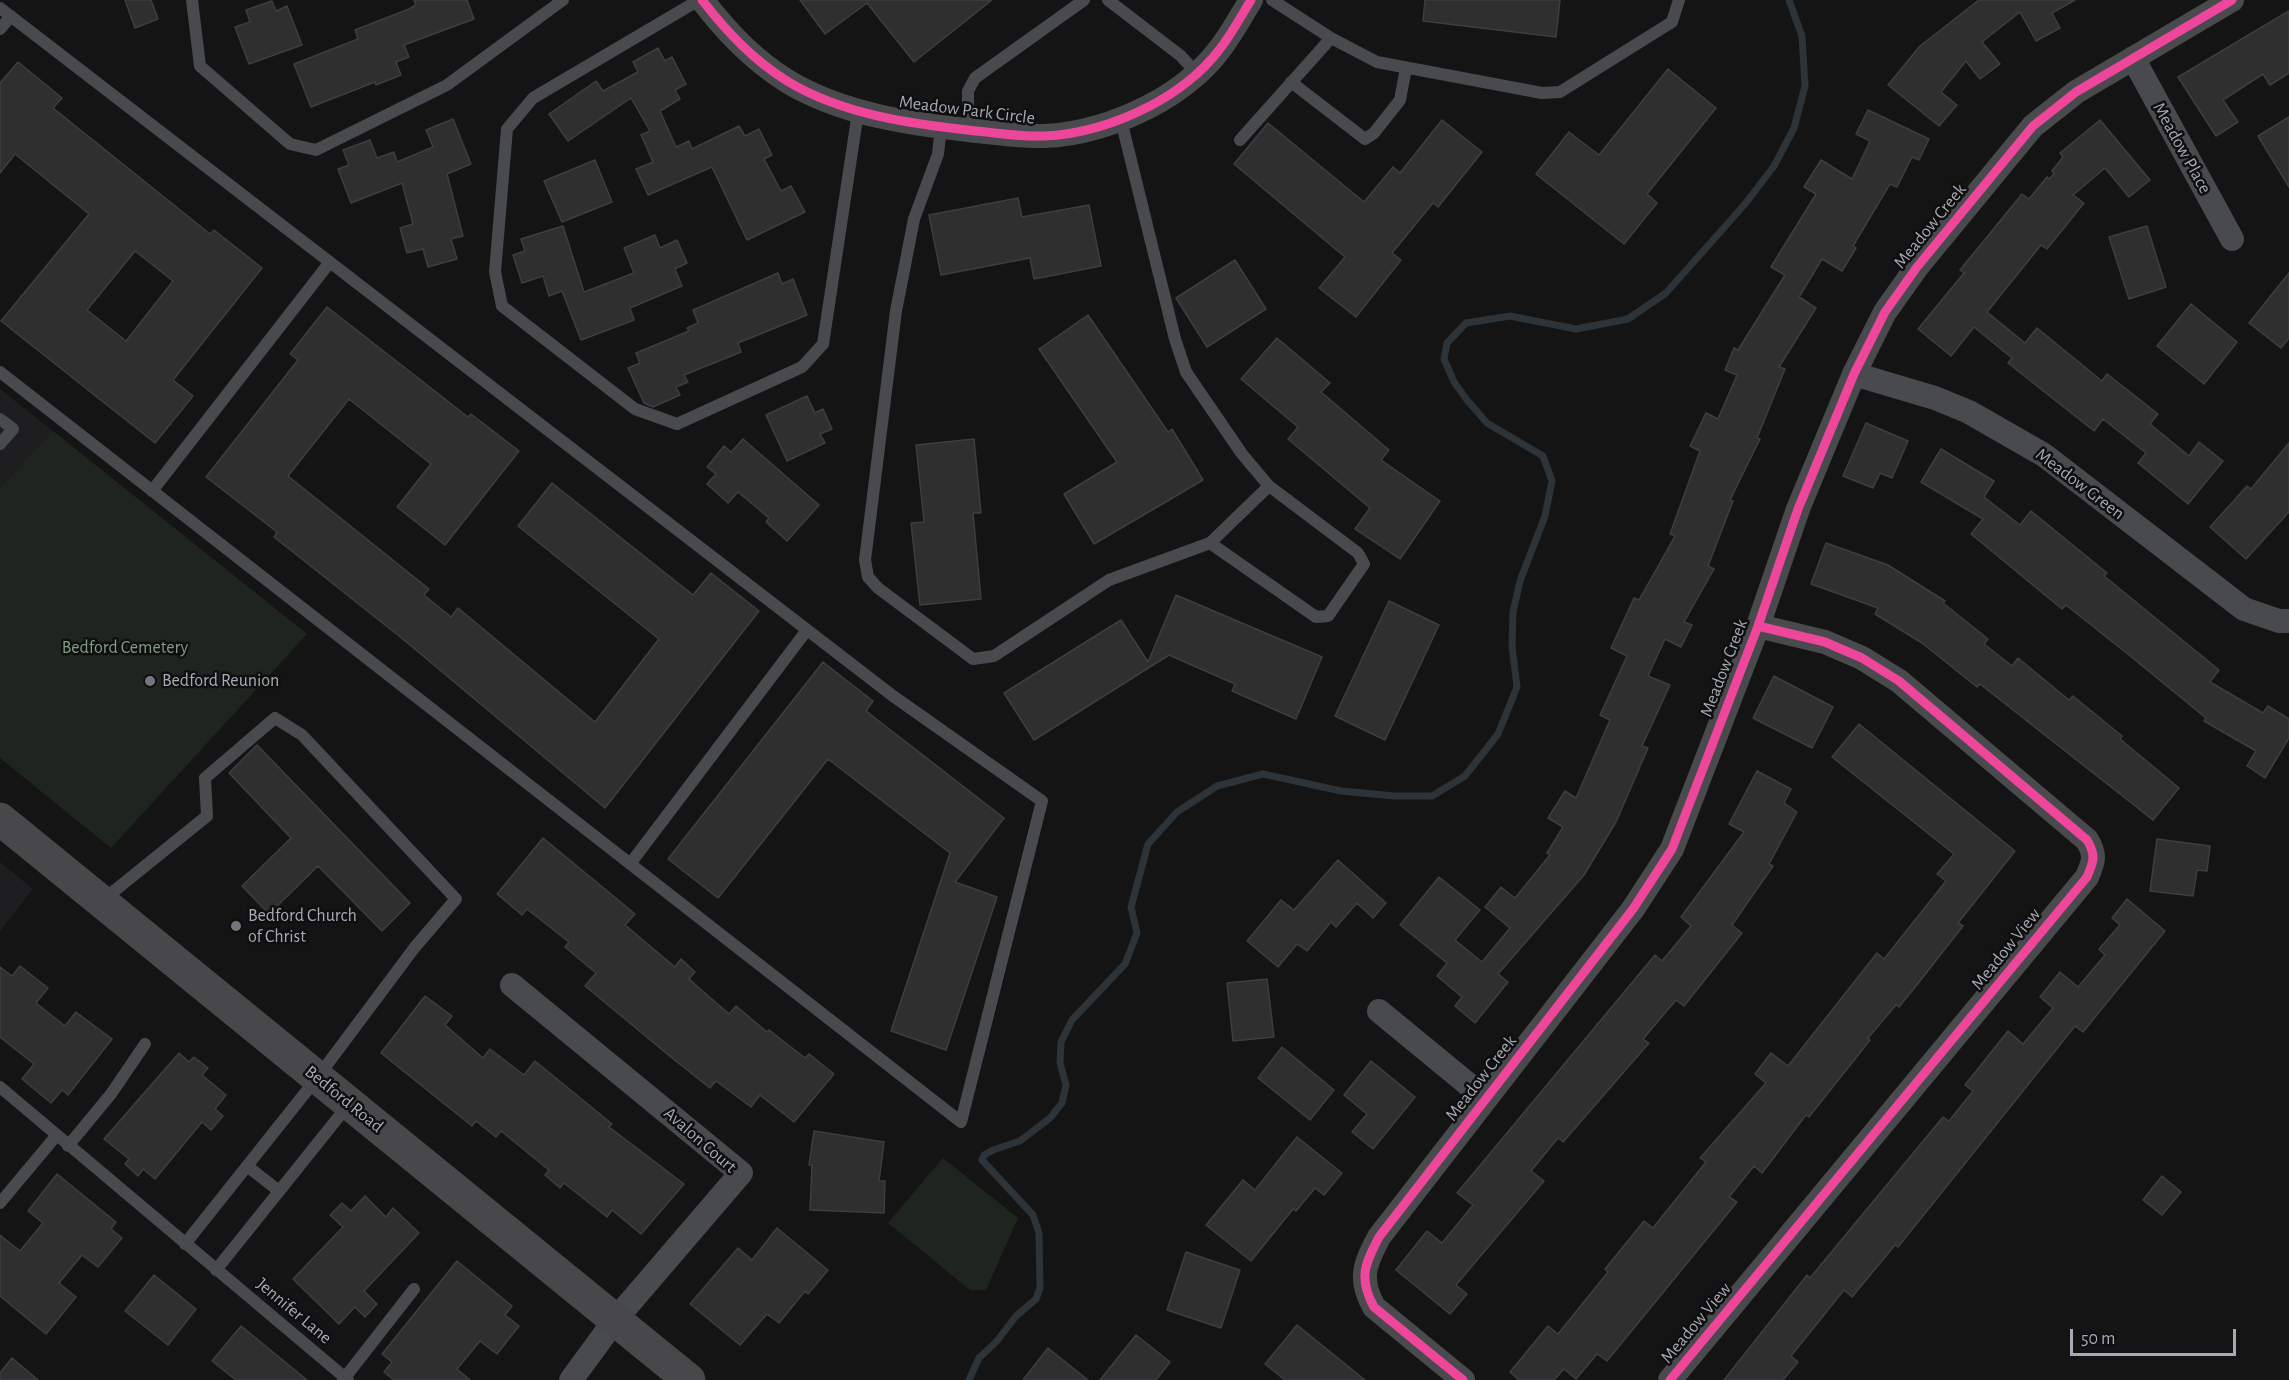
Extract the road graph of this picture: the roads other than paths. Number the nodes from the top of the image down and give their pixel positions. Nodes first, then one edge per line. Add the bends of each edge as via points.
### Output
1 (192, 0) edge
2 (563, 0) edge
3 (700, 0) edge
4 (1084, 0) edge
5 (1108, 0) edge
6 (1251, 0) edge
7 (1272, 0) edge
8 (1679, 0) edge
9 (2232, 0) edge
10 (0, 8) edge
11 (11, 16) junction
12 (0, 29) edge
13 (1330, 38) junction
14 (2133, 58) junction
15 (1406, 68) junction
16 (1196, 73) junction
17 (1292, 82) junction
18 (858, 112) junction
19 (1121, 120) junction
20 (940, 127) junction
21 (968, 130) junction
22 (1240, 140) dead end
23 (2232, 239) dead end
24 (330, 262) junction
25 (0, 372) edge
26 (1854, 374) junction
27 (0, 419) edge
28 (0, 444) edge
29 (1269, 486) junction
30 (153, 491) junction
31 (1210, 543) junction
32 (2289, 621) edge
33 (1758, 626) junction
34 (807, 630) junction
35 (6, 829) edge
36 (630, 864) junction
37 (101, 901) junction
38 (512, 985) dead end
39 (1379, 1011) dead end
40 (145, 1044) dead end
41 (317, 1078) junction
42 (0, 1087) edge
43 (1486, 1099) junction
44 (349, 1103) junction
45 (56, 1136) junction
46 (68, 1146) junction
47 (247, 1166) junction
48 (279, 1191) junction
49 (0, 1203) edge
50 (185, 1244) junction
51 (216, 1270) junction
52 (414, 1289) dead end
53 (615, 1320) junction
54 (345, 1379) edge
55 (571, 1380) edge
56 (689, 1380) edge
57 (1463, 1380) edge
58 (1670, 1380) edge

1 - 2 lane via 200,66 290,144 316,150 447,85
3 - 18 street, Meadow Park Circle via 752,57 789,82
3 - 18 lane via 533,98 507,129 495,272 502,306 635,410 677,424 801,367 823,344
4 - 21 lane via 975,78 968,91
5 - 16 lane via 1181,56
6 - 16 street, Meadow Park Circle via 1219,51
7 - 13 lane
8 - 15 lane via 1672,22 1560,92 1542,93
9 - 14 street, Meadow Creek
10 - 11 lane
11 - 12 lane
11 - 24 lane
13 - 15 lane via 1377,62
13 - 17 lane
14 - 23 street, Meadow Place
14 - 26 street, Meadow Creek via 2076,92 2033,126 1917,267 1885,312
15 - 17 lane via 1400,100 1365,139
16 - 19 street, Meadow Park Circle via 1150,106
17 - 22 lane
18 - 20 street, Meadow Park Circle
19 - 21 street, Meadow Park Circle via 1044,136
19 - 29 lane via 1186,372
20 - 21 street, Meadow Park Circle
20 - 31 lane via 938,154 914,219 896,311 865,560 868,577 973,659 994,656 1109,580
24 - 30 lane
24 - 34 lane
25 - 30 lane
26 - 32 street, Meadow Green via 1969,412 2044,455 2244,609
26 - 33 street, Meadow Creek via 1798,509
27 - 28 lane via 13,429
29 - 31 lane
29 - 31 lane via 1358,553 1364,564 1328,616 1316,617
30 - 36 lane
33 - 43 street, Meadow Creek via 1672,849 1633,909
33 - 58 street, Meadow View via 1825,642 1862,658 1899,681 2087,840 2094,861 2079,886
34 - 36 lane
34 - 36 lane via 1042,801 961,1122
35 - 37 main road, Bedford Road
37 - 41 main road, Bedford Road
37 - 41 lane via 207,816 205,778 274,718 302,735 456,899
38 - 53 street, Avalon Court via 741,1173
39 - 43 street
40 - 46 lane
41 - 44 main road, Bedford Road
41 - 47 lane
42 - 45 lane, Jennifer Lane
43 - 57 street, Meadow Creek via 1379,1237 1364,1265 1366,1292 1374,1306
44 - 48 lane
44 - 53 main road, Bedford Road
45 - 46 lane, Jennifer Lane
45 - 49 lane
46 - 50 lane, Jennifer Lane
47 - 48 lane
47 - 50 lane
48 - 51 lane
50 - 51 lane, Jennifer Lane
51 - 54 lane, Jennifer Lane
52 - 54 lane
53 - 55 street
53 - 56 main road, Bedford Road

